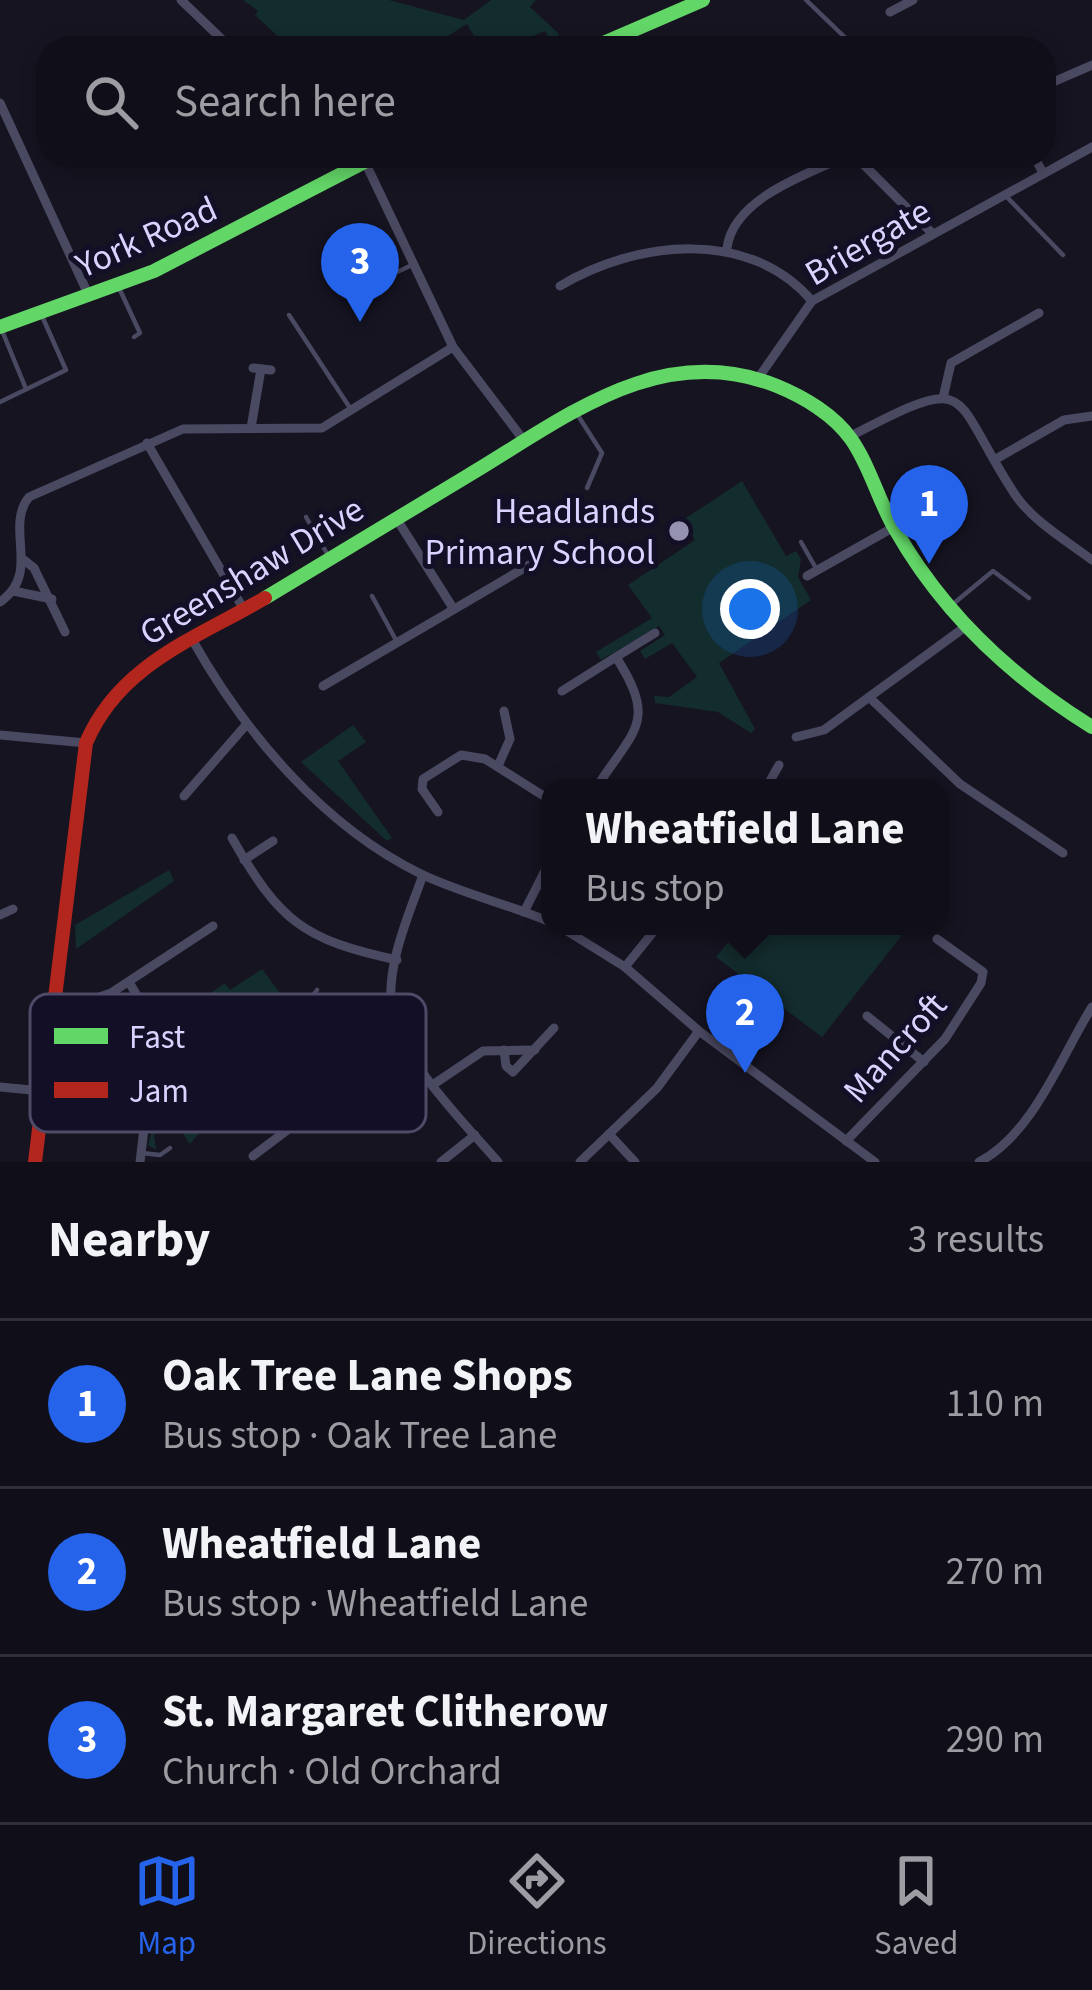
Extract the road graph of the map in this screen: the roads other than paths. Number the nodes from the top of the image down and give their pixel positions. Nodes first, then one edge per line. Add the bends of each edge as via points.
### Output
1 (181, 0) edge
2 (703, 0) edge
3 (806, 0) edge
4 (907, 1) edge
5 (890, 12) dead end
6 (218, 36) edge
7 (620, 36) edge
8 (844, 36) edge
9 (1092, 65) edge
10 (1056, 81) edge
11 (0, 103) edge
12 (1092, 147) edge
13 (1056, 166) edge
14 (345, 168) edge
15 (363, 168) edge
16 (828, 168) edge
17 (864, 168) edge
18 (1040, 168) edge
19 (1052, 168) edge
20 (1042, 173) junction
21 (1004, 194) junction
22 (933, 234) junction
23 (727, 248) junction
24 (1063, 255) dead end
25 (414, 264) junction
26 (118, 285) junction
27 (560, 286) dead end
28 (357, 291) dead end
29 (89, 296) junction
30 (812, 301) junction
31 (41, 313) junction
32 (1040, 313) dead end
33 (289, 315) dead end
34 (0, 327) edge
35 (134, 337) dead end
36 (453, 347) junction
37 (261, 369) dead end
38 (759, 377) junction
39 (26, 389) junction
40 (943, 398) junction
41 (0, 403) edge
42 (575, 410) junction
43 (354, 413) junction
44 (1092, 416) edge
45 (251, 428) junction
46 (849, 437) junction
47 (522, 438) junction
48 (147, 443) junction
49 (997, 459) junction
50 (587, 488) dead end
51 (916, 499) dead end
52 (306, 518) dead end
53 (396, 518) junction
54 (890, 521) junction
55 (801, 542) dead end
56 (329, 557) junction
57 (24, 560) junction
58 (1092, 560) edge
59 (534, 566) dead end
60 (812, 573) joint
61 (14, 592) junction
62 (371, 596) dead end
63 (1029, 598) dead end
64 (52, 599) junction
65 (0, 602) edge
66 (243, 608) junction
67 (453, 608) junction
68 (950, 608) junction
69 (965, 627) junction
70 (65, 632) dead end
71 (655, 633) dead end
72 (193, 640) junction
73 (397, 642) junction
74 (616, 657) junction
75 (323, 686) dead end
76 (562, 692) dead end
77 (869, 697) junction
78 (504, 711) dead end
79 (246, 725) junction
80 (1092, 727) edge
81 (816, 734) junction
82 (0, 735) edge
83 (796, 737) dead end
84 (86, 742) junction
85 (818, 746) dead end
86 (779, 765) dead end
87 (498, 766) junction
88 (601, 779) edge
89 (771, 779) edge
90 (541, 794) edge
91 (184, 796) dead end
92 (438, 812) dead end
93 (232, 838) dead end
94 (273, 842) dead end
95 (1063, 853) dead end
96 (244, 860) junction
97 (423, 874) junction
98 (541, 879) edge
99 (13, 909) dead end
100 (524, 912) junction
101 (0, 915) edge
102 (541, 919) edge
103 (213, 926) dead end
104 (573, 935) edge
105 (651, 935) edge
106 (937, 939) dead end
107 (397, 960) junction
108 (625, 967) junction
109 (129, 982) junction
110 (317, 990) dead end
111 (58, 994) edge
112 (104, 994) edge
113 (136, 994) edge
114 (314, 994) edge
115 (393, 994) edge
116 (1092, 1007) edge
117 (867, 1016) dead end
118 (1079, 1027) junction
119 (554, 1028) dead end
120 (699, 1031) junction
121 (1092, 1035) edge
122 (504, 1050) junction
123 (535, 1050) junction
124 (924, 1062) junction
125 (426, 1073) edge
126 (434, 1084) junction
127 (0, 1087) edge
128 (30, 1090) edge
129 (38, 1132) edge
130 (284, 1132) edge
131 (609, 1134) junction
132 (475, 1135) junction
133 (846, 1141) junction
134 (170, 1148) dead end
135 (253, 1156) dead end
136 (141, 1157) edge
137 (35, 1162) edge
138 (441, 1162) edge
139 (498, 1162) edge
140 (580, 1162) edge
141 (635, 1162) edge
142 (875, 1162) edge
143 (979, 1162) edge

1 - 6 street
2 - 7 street
3 - 8 lane
4 - 5 street
9 - 10 street
11 - 29 street
12 - 13 street, Briergate
14 - 26 street, York Road
15 - 25 street
16 - 23 street via 746,210
17 - 22 street
18 - 20 street
19 - 20 street, Briergate
20 - 21 street, Briergate
21 - 22 street, Briergate
21 - 24 lane
22 - 30 street, Briergate
23 - 27 street via 644,255
23 - 30 street via 790,279
25 - 28 lane
25 - 36 street
26 - 29 street, York Road
26 - 35 lane via 140,333
29 - 31 street, York Road
30 - 38 street, Briergate
31 - 34 street, York Road
31 - 39 lane via 66,370
32 - 40 street via 951,363
33 - 43 lane
34 - 39 lane
36 - 43 street
36 - 47 street
37 - 45 street
38 - 42 street, Greenshaw Drive via 666,371
38 - 46 street via 810,403
39 - 41 lane
40 - 46 street
40 - 49 street via 967,409
42 - 47 street, Greenshaw Drive
42 - 50 lane via 602,453
43 - 45 street via 310,431
44 - 49 street via 1064,420
45 - 48 street via 183,429
46 - 54 street
47 - 53 street, Greenshaw Drive
48 - 57 street via 24,502
48 - 66 street
49 - 58 street via 1018,499
51 - 54 lane
52 - 56 lane
53 - 56 street, Greenshaw Drive
53 - 67 street
54 - 60 street
54 - 68 street
55 - 60 lane
56 - 66 street, Greenshaw Drive
57 - 61 street
57 - 64 street
59 - 67 street
61 - 64 street
61 - 65 street
62 - 73 lane
63 - 68 lane via 993,571
64 - 70 street
66 - 72 street, Greenshaw Drive
67 - 73 street
68 - 69 street
69 - 77 street
69 - 80 street
71 - 74 street
72 - 79 street
72 - 84 street, Greenshaw Drive via 136,676
73 - 75 street
74 - 76 street
74 - 88 street via 638,691 641,714
77 - 81 street
77 - 95 street via 960,784 1048,851
78 - 87 street via 510,739
79 - 91 street
79 - 97 street via 339,817
81 - 83 street
81 - 85 street
82 - 84 street
84 - 111 street, Greenshaw Drive
86 - 89 street
87 - 90 street
87 - 92 street via 461,755 433,771 422,784
93 - 96 street
94 - 96 street
96 - 107 street via 311,936
97 - 100 street
97 - 107 street
98 - 100 street
99 - 101 street
100 - 102 street
103 - 109 street
104 - 108 street
105 - 108 street
106 - 124 street, Mancroft via 982,972 962,1018
107 - 115 street
108 - 120 street
109 - 112 street
109 - 113 street
110 - 114 lane
116 - 118 street
117 - 124 street
118 - 121 street
118 - 143 street via 1024,1121
119 - 123 street
120 - 131 street
120 - 133 street
122 - 123 street
122 - 123 street via 513,1072
122 - 126 street via 475,1054
124 - 133 street, Mancroft
125 - 126 street
126 - 132 street
127 - 128 street
129 - 137 street, Greenshaw Drive
130 - 135 street
131 - 140 street
131 - 141 street
132 - 138 street
132 - 139 street
133 - 142 street
134 - 136 lane

